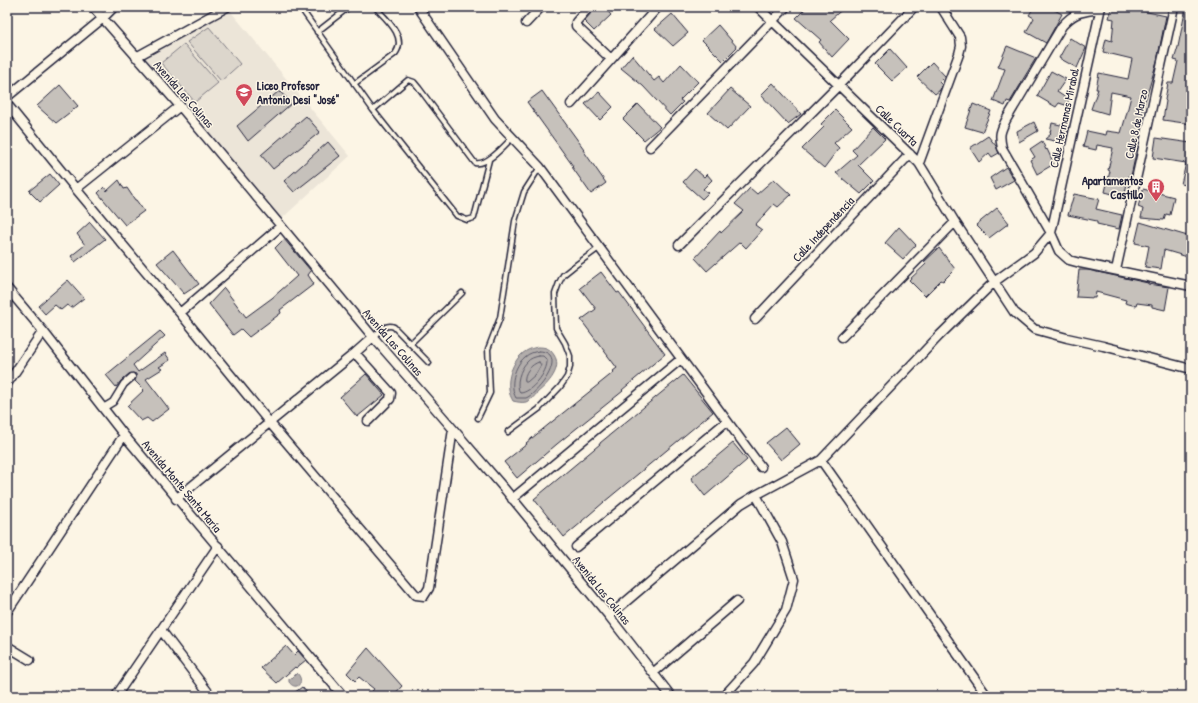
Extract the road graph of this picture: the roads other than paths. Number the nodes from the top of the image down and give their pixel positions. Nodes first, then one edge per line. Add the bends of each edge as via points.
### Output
1 (93, 7) edge
2 (114, 7) edge
3 (227, 7) edge
4 (300, 7) edge
5 (349, 7) edge
6 (375, 7) edge
7 (418, 7) edge
8 (541, 7) edge
9 (589, 7) edge
10 (658, 7) edge
11 (758, 7) edge
12 (786, 7) edge
13 (914, 7) edge
14 (942, 7) edge
15 (1174, 7) edge
16 (1101, 8) edge
17 (102, 19) junction
18 (772, 20) junction
19 (526, 23) dead end
20 (317, 32) junction
21 (136, 57) junction
22 (611, 59) junction
23 (354, 84) junction
24 (838, 86) junction
25 (7, 97) edge
26 (7, 104) edge
27 (571, 104) dead end
28 (180, 106) junction
29 (373, 110) junction
30 (512, 138) junction
31 (650, 147) dead end
32 (910, 154) junction
33 (489, 160) junction
34 (919, 163) junction
35 (540, 167) junction
36 (76, 189) junction
37 (955, 222) junction
38 (281, 226) junction
39 (1051, 233) junction
40 (679, 245) dead end
41 (599, 248) junction
42 (1116, 270) junction
43 (994, 282) junction
44 (1191, 286) edge
45 (7, 288) edge
46 (462, 293) dead end
47 (180, 313) junction
48 (754, 319) dead end
49 (43, 331) junction
50 (373, 337) junction
51 (842, 337) dead end
52 (410, 344) junction
53 (355, 353) junction
54 (681, 359) junction
55 (429, 363) dead end
56 (1191, 369) edge
57 (132, 377) dead end
58 (7, 384) edge
59 (103, 408) junction
60 (478, 418) dead end
61 (368, 421) dead end
62 (727, 421) junction
63 (270, 423) junction
64 (453, 429) junction
65 (508, 432) dead end
66 (124, 435) junction
67 (821, 460) junction
68 (761, 467) dead end
69 (756, 495) junction
70 (176, 499) junction
71 (512, 499) junction
72 (218, 546) junction
73 (576, 547) dead end
74 (737, 601) dead end
75 (7, 612) edge
76 (609, 616) junction
77 (161, 630) junction
78 (7, 646) edge
79 (30, 660) dead end
80 (653, 673) junction
81 (116, 696) edge
82 (212, 696) edge
83 (344, 696) edge
84 (671, 696) edge
85 (724, 696) edge
86 (987, 696) edge

1 - 17 street, Avenida Las Colinas
2 - 17 street
3 - 21 street
4 - 20 lane
5 - 20 lane
6 - 23 lane via 397,33 398,50
7 - 30 street via 494,119
8 - 19 street
9 - 22 street via 576,22 576,26
10 - 22 street
11 - 18 street, Calle Cuarta
12 - 18 street
13 - 24 street
14 - 34 street via 960,37 961,46
15 - 42 street, Calle 8 de Marzo
16 - 39 street, Calle Hermanas Mirabal
16 - 39 street via 1079,12 1062,26 1001,131 1002,148
17 - 21 street, Avenida Las Colinas
17 - 25 street
18 - 24 street, Calle Cuarta
18 - 31 street
20 - 23 lane
21 - 28 street, Avenida Las Colinas
22 - 27 street
23 - 29 lane
24 - 32 street, Calle Cuarta
24 - 40 street
26 - 36 street
28 - 36 street
28 - 38 street, Avenida Las Colinas
29 - 33 lane via 408,80 414,82 475,163
29 - 33 lane via 457,216 467,220 474,218
30 - 33 lane
30 - 35 street
32 - 34 street, Calle Cuarta
32 - 48 street, Calle Independencia
34 - 37 street, Calle Cuarta
35 - 41 street
35 - 60 lane via 524,192 515,221 500,318 488,349 490,393
36 - 47 street
37 - 43 street, Calle Cuarta
37 - 51 street
38 - 47 street
38 - 50 street, Avenida Las Colinas
39 - 42 street via 1059,251 1069,260
39 - 43 street via 1034,253
41 - 54 street
41 - 65 lane via 564,275 555,294 556,328 570,356 567,377 539,409
42 - 44 street
43 - 56 street, Calle Cuarta via 1014,312 1034,329
43 - 67 street
45 - 49 street, Avenida Monte Santa María
46 - 52 lane
47 - 63 street
49 - 58 street
49 - 59 street, Avenida Monte Santa María
50 - 52 lane via 391,325
50 - 53 street
50 - 64 street, Avenida Las Colinas
52 - 55 lane
53 - 61 street via 391,393 390,399
53 - 63 street
54 - 62 street
54 - 71 street
57 - 59 street via 124,384 113,402
59 - 66 street, Avenida Monte Santa María
62 - 68 street
62 - 73 street
63 - 64 street via 416,595 424,596 429,588
63 - 70 street
64 - 71 street, Avenida Las Colinas
66 - 70 street, Avenida Monte Santa María
66 - 75 street
67 - 69 street
67 - 86 street
69 - 76 street via 741,504
69 - 85 street via 782,542 794,579 786,610 754,663
70 - 72 street, Avenida Monte Santa María
71 - 76 street, Avenida Las Colinas
72 - 77 street
72 - 83 street, Avenida Monte Santa María
74 - 80 street
76 - 80 street, Avenida Las Colinas
77 - 81 street
77 - 82 street
78 - 79 street
80 - 84 street, Avenida Las Colinas

